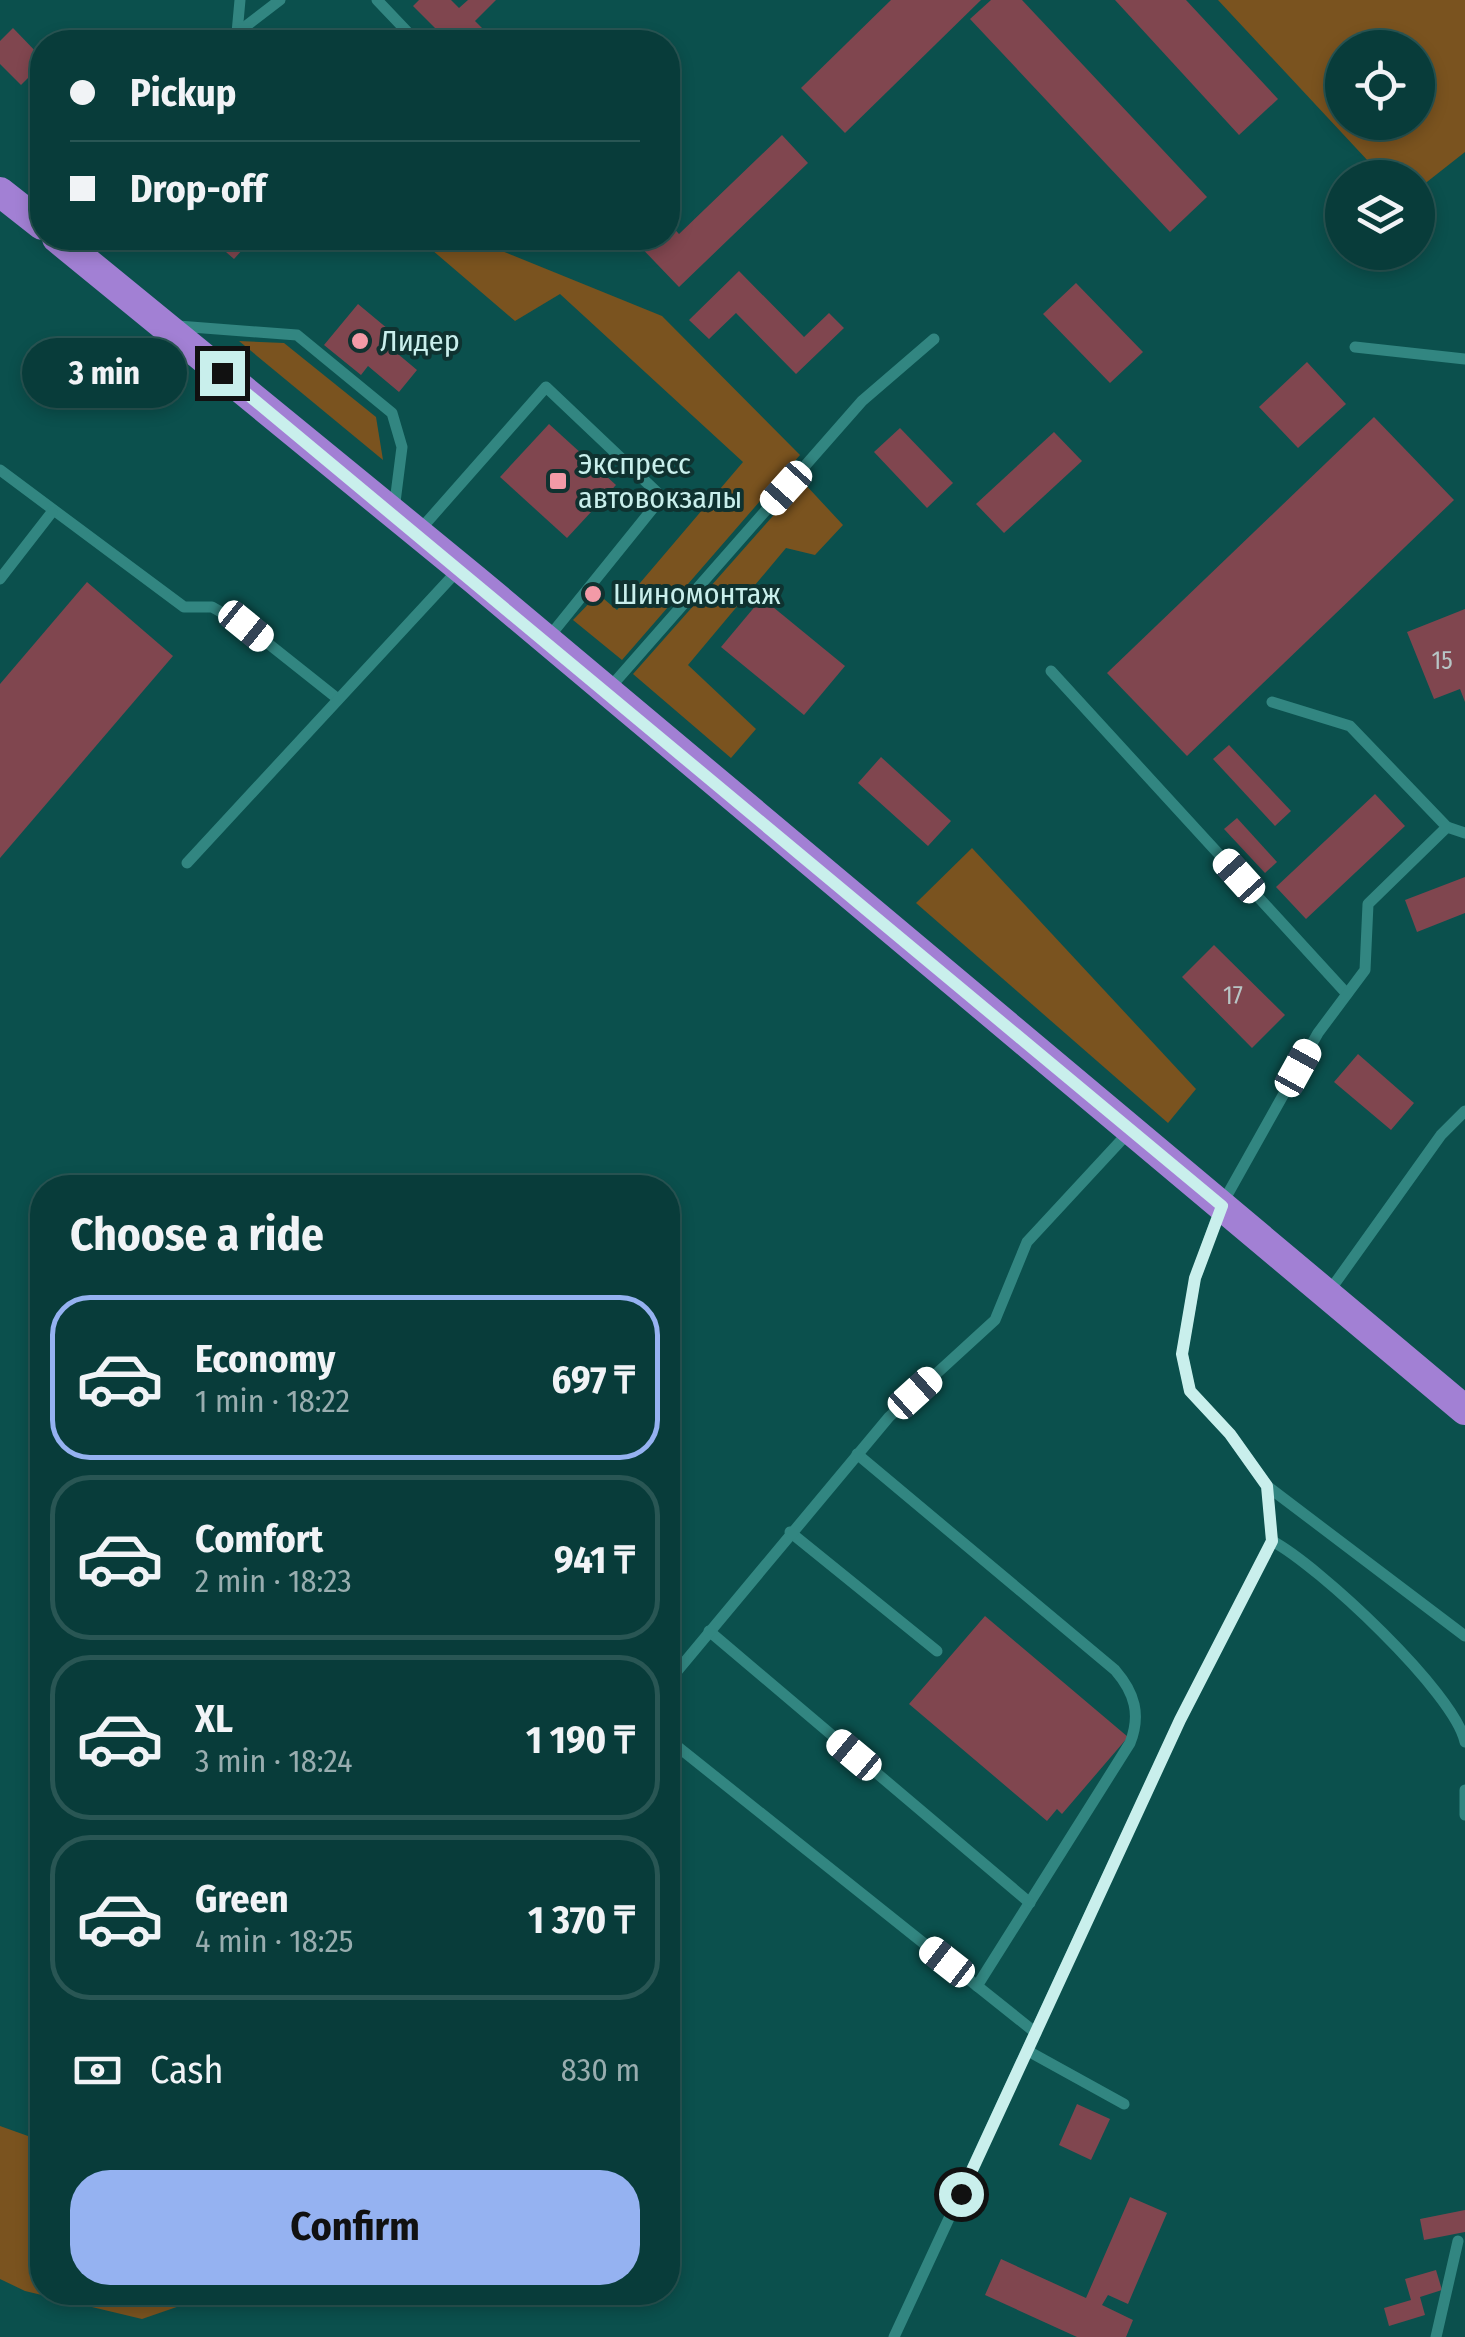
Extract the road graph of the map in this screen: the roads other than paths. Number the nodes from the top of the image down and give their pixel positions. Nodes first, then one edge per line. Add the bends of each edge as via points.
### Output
1 (240, 0) edge
2 (280, 0) edge
3 (377, 0) edge
4 (238, 30) edge
5 (242, 30) edge
6 (406, 30) edge
7 (0, 192) edge
8 (30, 213) edge
9 (75, 250) edge
10 (164, 326) junction
11 (934, 340) dead end
12 (1354, 347) dead end
13 (1465, 359) edge
14 (0, 470) edge
15 (52, 512) junction
16 (394, 514) junction
17 (418, 533) junction
18 (460, 568) junction
19 (0, 579) edge
20 (546, 640) junction
21 (1051, 671) dead end
22 (608, 691) junction
23 (338, 699) junction
24 (1272, 702) dead end
25 (1447, 827) junction
26 (1465, 833) edge
27 (187, 863) dead end
28 (1347, 994) junction
29 (1465, 1111) edge
30 (1131, 1130) junction
31 (1222, 1206) junction
32 (1328, 1293) junction
33 (1464, 1408) edge
34 (857, 1454) junction
35 (1267, 1486) junction
36 (790, 1532) junction
37 (1272, 1541) junction
38 (709, 1632) junction
39 (1465, 1636) edge
40 (937, 1651) dead end
41 (680, 1667) edge
42 (1465, 1742) edge
43 (680, 1749) edge
44 (1465, 1790) edge
45 (1465, 1815) edge
46 (1030, 1903) junction
47 (977, 1986) junction
48 (1036, 2033) junction
49 (1028, 2051) junction
50 (1124, 2104) dead end
51 (1458, 2241) dead end
52 (894, 2337) edge
53 (1436, 2337) edge

1 - 4 lane
2 - 5 lane
3 - 6 lane
7 - 8 highway
9 - 10 highway
10 - 16 highway
10 - 16 lane via 297,334 392,413 402,447
11 - 22 lane via 862,401
12 - 13 lane
14 - 15 lane
15 - 19 lane
15 - 23 lane via 184,607 212,606 246,626
16 - 17 highway
17 - 18 highway
17 - 20 lane via 546,387 662,497
18 - 20 highway
18 - 23 lane
20 - 22 highway
21 - 28 lane
22 - 30 highway
23 - 27 lane
24 - 25 lane via 1350,726
25 - 26 lane
25 - 28 lane via 1368,904 1365,970
28 - 31 lane via 1318,1033
29 - 32 lane
30 - 31 highway
30 - 34 lane via 1027,1242 995,1320
31 - 32 highway
31 - 35 lane via 1195,1278 1182,1354 1190,1391
32 - 33 highway
34 - 36 lane
34 - 46 lane via 1115,1670 1132,1696 1136,1727 1130,1743
35 - 37 lane
35 - 39 lane
36 - 38 lane
36 - 40 lane
37 - 42 lane via 1352,1600 1447,1708
37 - 48 lane via 1180,1720
38 - 41 lane
38 - 46 lane
43 - 47 lane
44 - 45 lane
46 - 47 lane
47 - 48 lane
48 - 49 lane
49 - 50 lane
49 - 52 lane
51 - 53 lane

